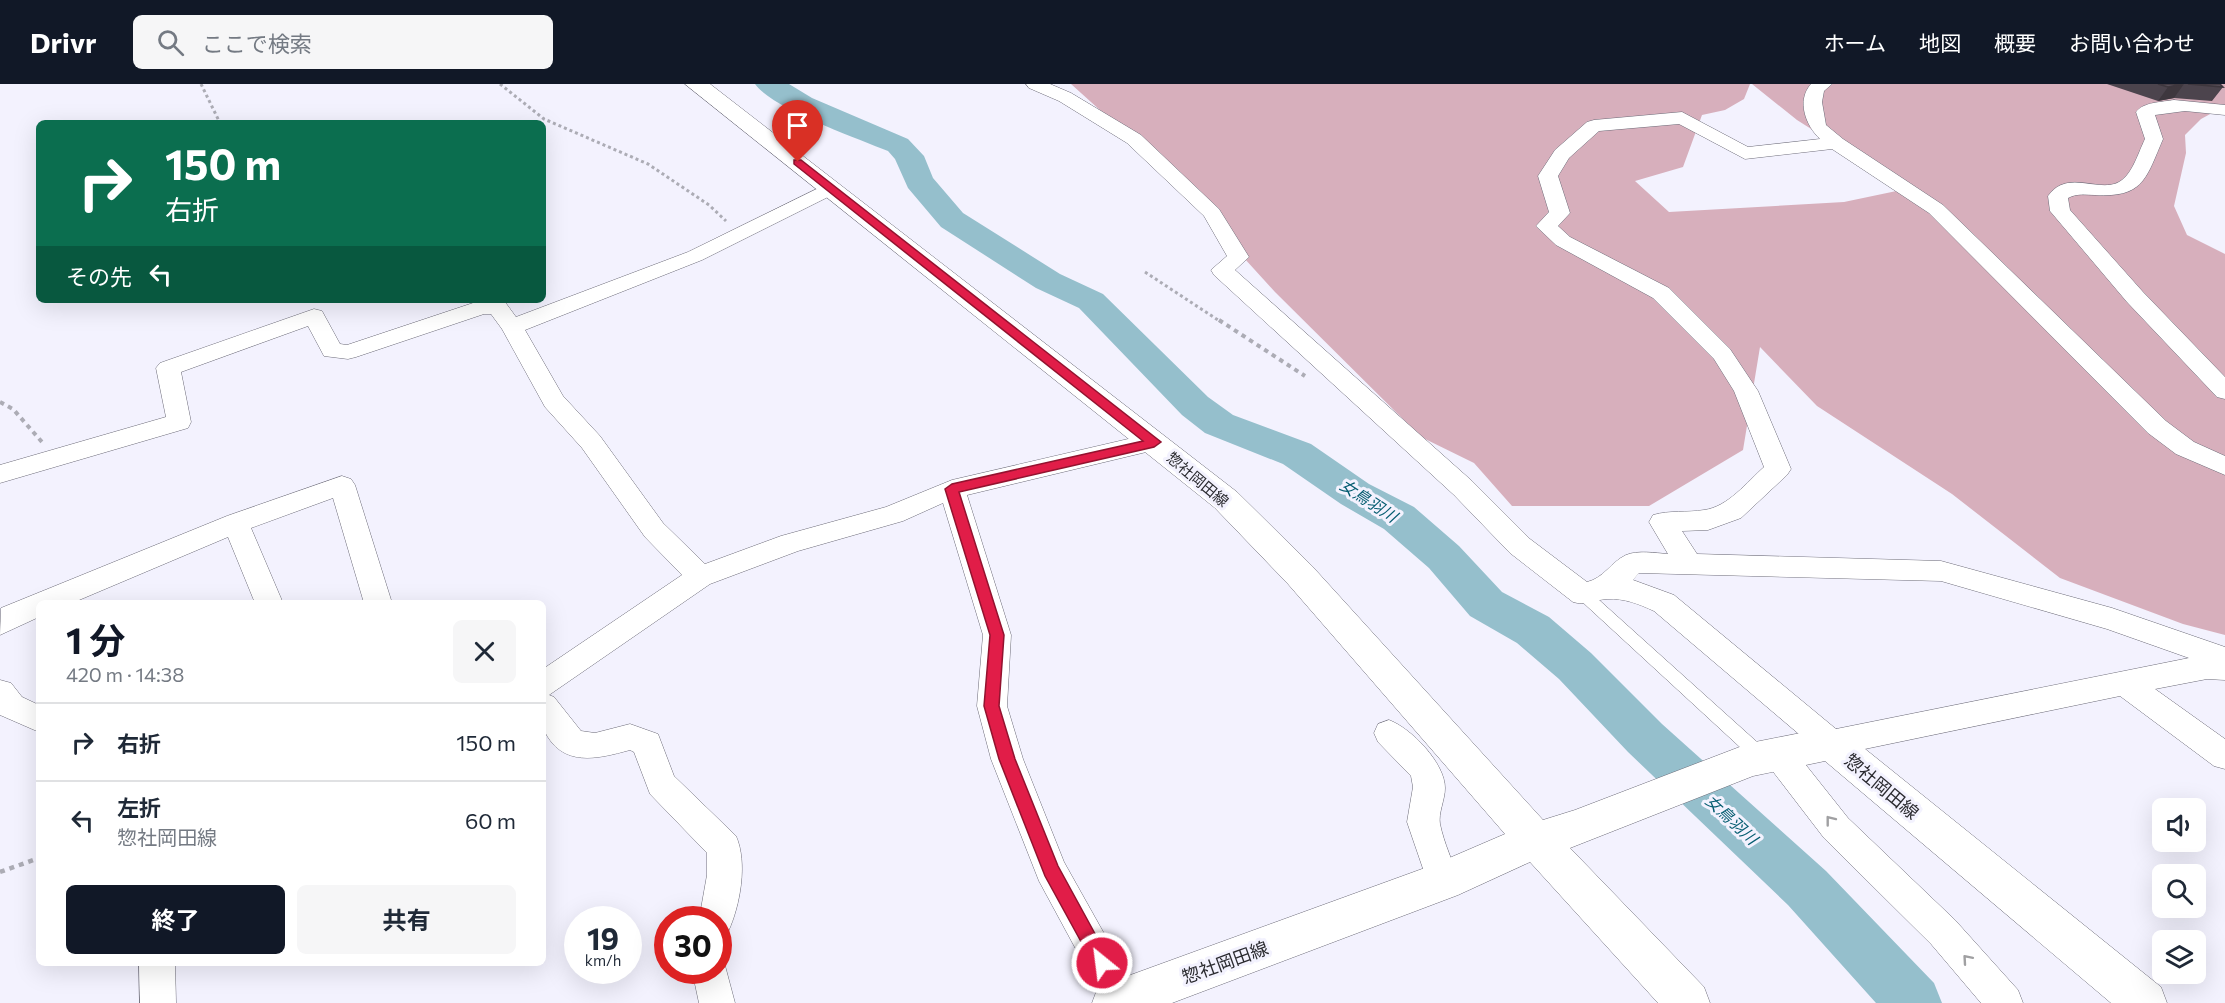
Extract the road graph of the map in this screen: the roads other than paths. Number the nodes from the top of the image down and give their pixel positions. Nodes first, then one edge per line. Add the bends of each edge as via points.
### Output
1 (696, 84) edge
2 (1035, 84) edge
3 (1823, 84) edge
4 (2222, 101) edge
5 (1836, 142) junction
6 (831, 188) junction
7 (512, 327) junction
8 (2225, 391) edge
9 (1154, 442) junction
10 (2225, 466) edge
11 (0, 474) edge
12 (952, 489) junction
13 (236, 523) junction
14 (1690, 565) junction
15 (700, 577) junction
16 (1595, 591) junction
17 (51, 600) edge
18 (268, 600) edge
19 (377, 600) edge
20 (36, 606) edge
21 (0, 624) edge
22 (2225, 659) edge
23 (2225, 668) edge
24 (546, 684) edge
25 (2126, 684) junction
26 (0, 692) edge
27 (546, 710) edge
28 (36, 718) edge
29 (1389, 732) dead end
30 (1831, 743) junction
31 (2225, 756) edge
32 (1764, 758) junction
33 (1536, 840) junction
34 (1443, 881) junction
35 (718, 906) edge
36 (157, 966) edge
37 (713, 984) edge
38 (1121, 1002) edge
39 (158, 1003) edge
40 (717, 1003) edge
41 (1688, 1003) edge
42 (2005, 1003) edge
43 (2145, 1003) edge

1 - 6 main road, 惣社岡田線
2 - 16 street via 1065,97 1134,139 1212,213 1238,256 1222,270 1463,488 1520,546
3 - 5 street via 1816,89 1814,117 1818,127
4 - 8 street via 2201,107 2160,106 2145,112 2154,139 2137,176 2128,186 2111,190 2070,188 2058,196 2060,211
5 - 10 street via 1936,209 2157,427 2185,448
5 - 14 street via 1745,153 1682,118 1594,126 1562,154 1548,176 1560,213 1546,226 1563,241 1661,293 1722,354 1746,391 1778,470 1732,511 1708,520 1662,522
6 - 7 street via 695,256
6 - 9 main road, 惣社岡田線
7 - 11 street via 497,307 482,307 348,352 332,351 314,316 168,368 179,422
7 - 15 street via 554,401 591,442 654,530
9 - 12 street
9 - 33 main road, 惣社岡田線 via 1226,500 1300,575
12 - 15 street via 894,514 791,543
12 - 38 street via 997,635 992,706 1007,759 1051,870
13 - 17 street
13 - 18 street
13 - 19 street via 342,485
14 - 16 street via 1633,563
14 - 22 street via 1941,571 2112,619
15 - 24 street
16 - 30 street via 1632,590 1664,603
16 - 32 lane
20 - 21 street
23 - 25 street via 2191,669
25 - 30 street
25 - 31 street
26 - 28 street via 11,706
27 - 35 street via 572,743 595,746 630,737 647,743 661,784 724,847
29 - 34 street via 1425,770 1428,787 1423,822
30 - 32 main road, 惣社岡田線
30 - 43 main road, 惣社岡田線
32 - 33 main road, 惣社岡田線
42 -> 32 street via 1943,932
33 - 34 main road, 惣社岡田線
33 - 41 main road, 惣社岡田線
34 - 38 main road, 惣社岡田線
36 - 39 street
37 - 40 street

